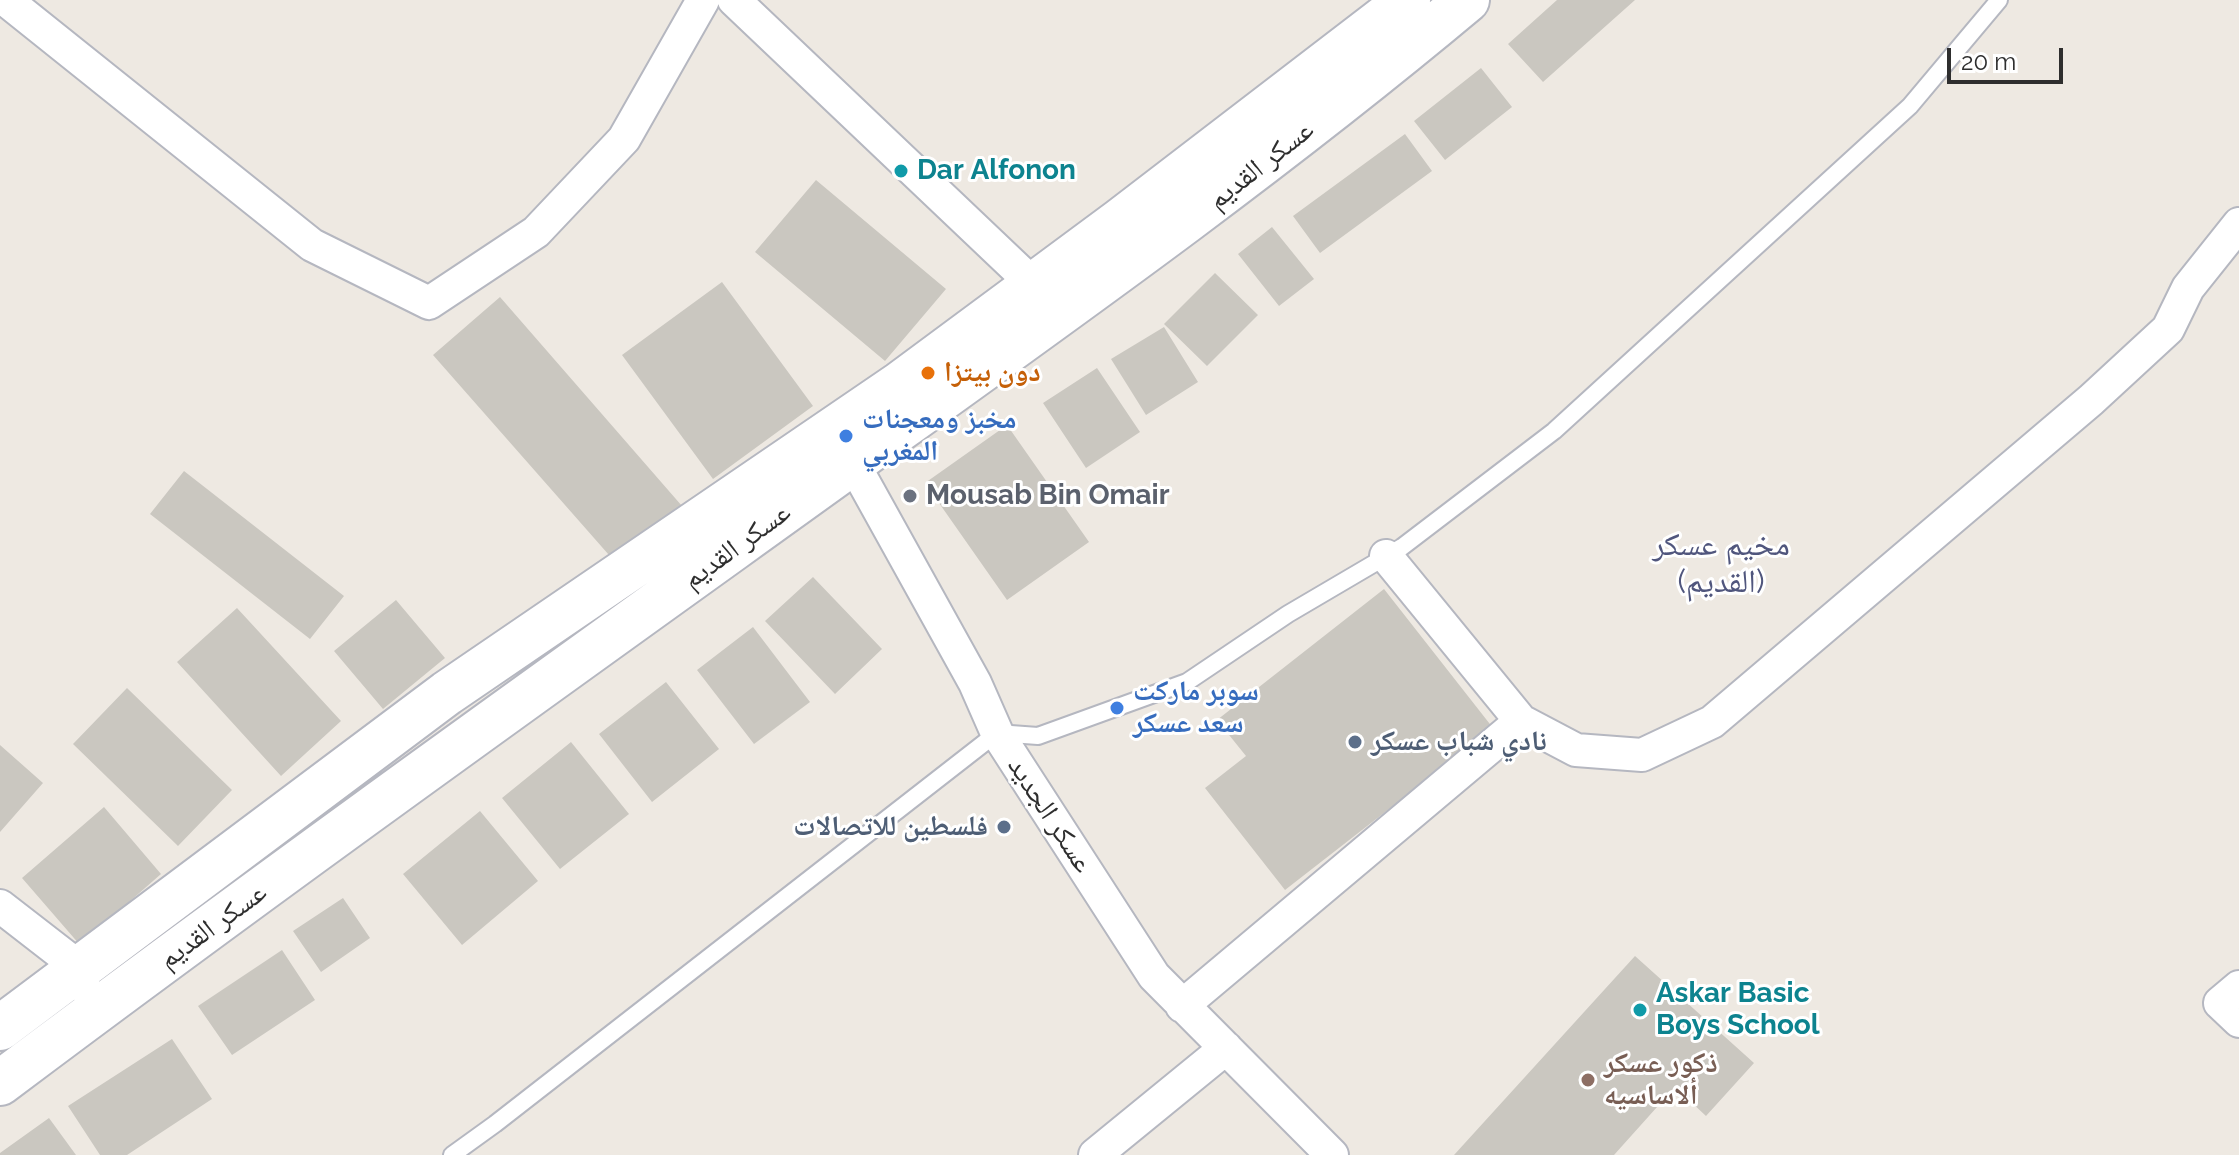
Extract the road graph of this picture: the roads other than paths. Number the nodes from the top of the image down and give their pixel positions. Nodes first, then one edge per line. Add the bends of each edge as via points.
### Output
1 (6, 0) edge
2 (703, 0) edge
3 (734, 0) edge
4 (1408, 0) edge
5 (1467, 0) edge
6 (1999, 0) edge
7 (2239, 224) edge
8 (1034, 285) junction
9 (844, 445) junction
10 (1386, 556) junction
11 (1521, 721) junction
12 (997, 733) junction
13 (0, 906) edge
14 (80, 968) junction
15 (2239, 987) edge
16 (1182, 1006) junction
17 (91, 1014) junction
18 (2239, 1021) edge
19 (0, 1028) edge
20 (1226, 1048) junction
21 (0, 1083) edge
22 (452, 1155) edge
23 (1095, 1155) edge
24 (1332, 1155) edge

1 - 2 street via 312,245 429,303 536,232 624,139
3 - 8 street
4 - 8 street, عسكر القديم
5 - 9 street, عسكر القديم via 1194,217
6 - 10 lane via 1910,106 1554,431
7 - 11 street via 2188,288 2168,329 1712,722 1642,755 1576,750
8 - 9 street, عسكر القديم via 900,384
9 - 12 street, عسكر الجديد via 975,683
9 - 14 street, عسكر القديم via 447,693
9 - 17 street, عسكر القديم
10 - 11 street
10 - 12 lane via 1187,682 1038,736
11 - 16 street
12 - 16 street, عسكر الجديد via 1154,976
12 - 22 lane
13 - 14 street
14 - 17 street
14 - 19 street, عسكر القديم
15 - 18 street via 2220,1003
16 - 20 street, عسكر الجديد
17 - 21 street, عسكر القديم
20 - 23 street
20 - 24 street, عسكر الجديد

